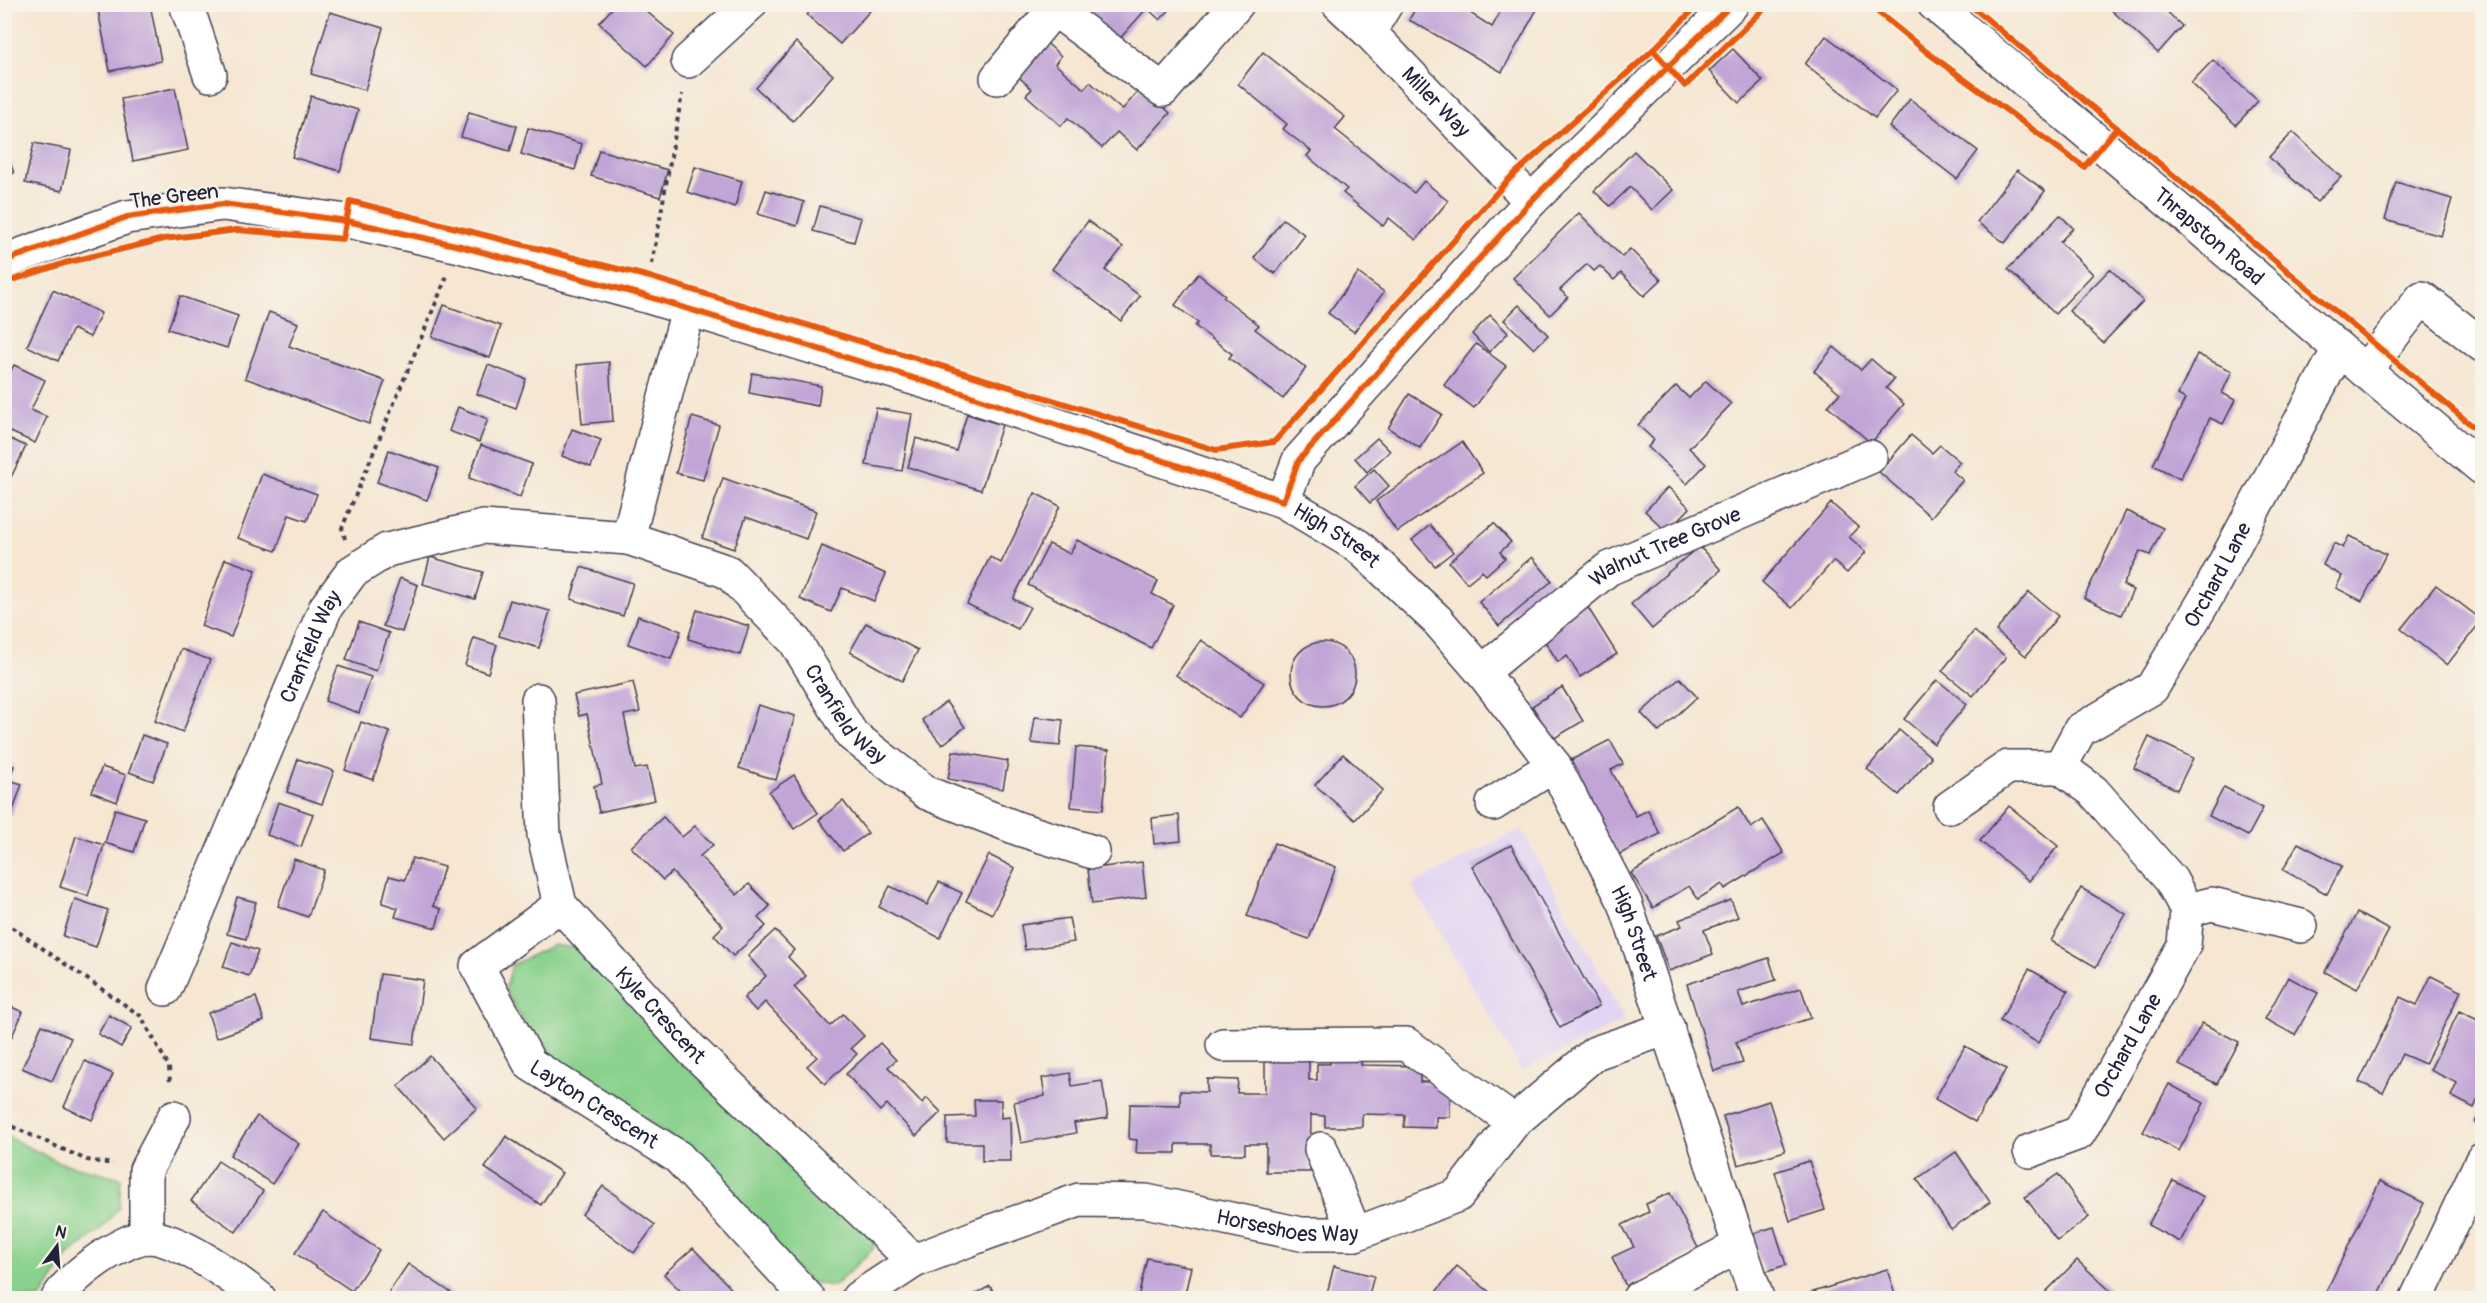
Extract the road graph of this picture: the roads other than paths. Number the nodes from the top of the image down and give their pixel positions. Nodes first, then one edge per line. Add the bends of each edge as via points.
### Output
1 (186, 4) edge
2 (1237, 4) edge
3 (1339, 4) edge
4 (1386, 4) edge
5 (1732, 4) edge
6 (1934, 4) edge
7 (746, 6) edge
8 (1369, 32) junction
9 (688, 61) road end
10 (210, 75) dead end
11 (997, 78) dead end
12 (1531, 201) junction
13 (460, 246) joint
14 (4, 261) edge
15 (688, 309) junction
16 (2482, 345) edge
17 (2339, 350) junction
18 (2365, 371) junction
19 (1870, 457) dead end
20 (2482, 468) edge
21 (1283, 501) junction
22 (628, 538) junction
23 (1482, 672) junction
24 (538, 700) dead end
25 (1554, 765) junction
26 (2060, 767) junction
27 (1492, 804) dead end
28 (1950, 807) dead end
29 (1093, 852) dead end
30 (560, 904) junction
31 (2187, 910) junction
32 (2301, 926) dead end
33 (165, 989) dead end
34 (1668, 1028) junction
35 (1223, 1045) dead end
36 (174, 1117) road end
37 (1514, 1122) junction
38 (1321, 1149) dead end
39 (2030, 1151) dead end
40 (2482, 1160) edge
41 (1355, 1234) junction
42 (146, 1237) junction
43 (1739, 1246) junction
44 (914, 1261) junction
45 (58, 1299) edge
46 (259, 1299) edge
47 (807, 1299) edge
48 (858, 1299) edge
49 (1639, 1299) edge
50 (1757, 1299) edge
51 (2417, 1299) edge

1 - 10 street
2 - 11 street via 1163,90 1054,9
3 - 8 street, Miller Way
4 - 8 street
5 - 12 street
6 - 17 street, Thrapston Road
7 - 9 street
8 - 12 street, Miller Way
12 - 21 street via 1299,460
13 - 14 street, The Green via 347,221 223,204 127,217
13 - 15 street, High Street
15 - 21 street, High Street via 962,393
15 - 22 street
16 - 18 street via 2422,298
17 - 18 street, Thrapston Road
17 - 26 street, Orchard Lane via 2206,598 2152,688 2080,730
18 - 20 street, Thrapston Road
19 - 23 street, Walnut Tree Grove via 1608,569
21 - 23 street, High Street via 1358,546 1437,620
22 - 29 street, Cranfield Way via 728,572 795,641 852,735 927,793
22 - 33 street, Cranfield Way via 483,527 387,550 352,572 326,607
23 - 25 street, High Street
24 - 30 street, Kyle Crescent via 544,834
25 - 27 street
25 - 34 street, High Street via 1625,903
26 - 28 street via 2008,766
26 - 31 street via 2093,791 2171,880
30 - 44 street, Kyle Crescent via 692,1050
30 - 47 street, Layton Crescent via 477,966 530,1064 678,1157
31 - 32 street via 2212,904
31 - 39 street, Orchard Lane via 2184,945 2079,1133
34 - 37 street, Horseshoes Way via 1596,1053
34 - 43 street, High Street
35 - 37 street via 1406,1044
36 - 42 street via 146,1170
37 - 41 street, Horseshoes Way via 1458,1195
38 - 41 street
40 - 51 street
41 - 44 street, Horseshoes Way via 1301,1234 1146,1201 1079,1200
42 - 45 street via 89,1265
42 - 46 street via 187,1250 234,1278
43 - 49 street
43 - 50 street, High Street
44 - 48 street, Horseshoes Way

